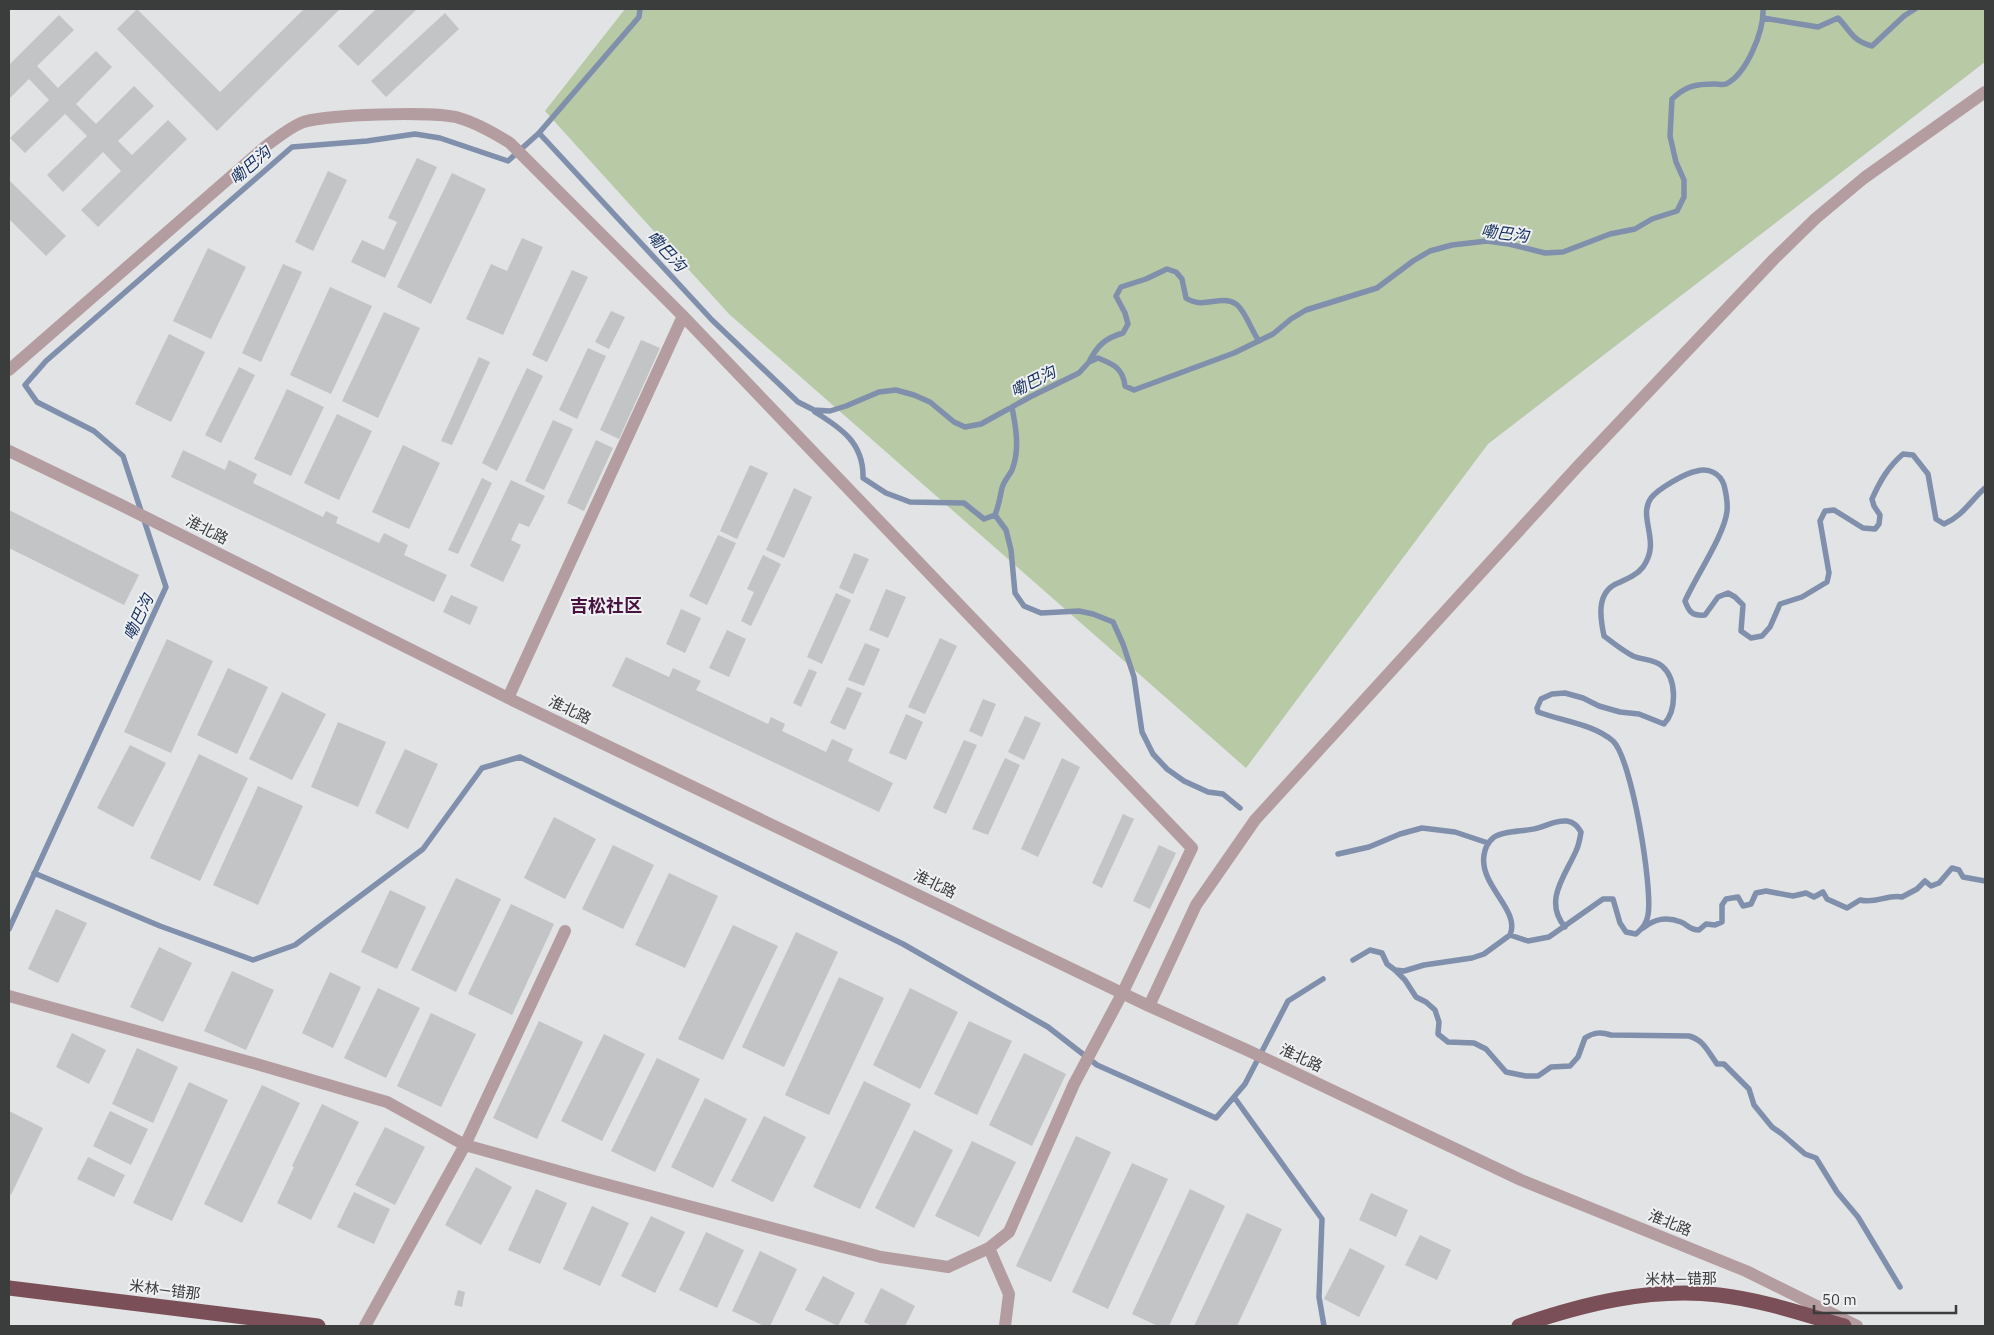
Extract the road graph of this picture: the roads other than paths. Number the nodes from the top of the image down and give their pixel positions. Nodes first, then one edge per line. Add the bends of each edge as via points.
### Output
1 (1985, 92) edge
2 (683, 316) junction
3 (9, 370) edge
4 (9, 451) edge
5 (508, 698) junction
6 (565, 931) dead end
7 (1123, 992) junction
8 (9, 996) edge
9 (1149, 1006) junction
10 (465, 1145) junction
11 (989, 1248) junction
12 (9, 1288) edge
13 (318, 1326) edge
14 (366, 1326) edge
15 (1005, 1326) edge
16 (1518, 1326) edge
17 (1844, 1326) edge
18 (1857, 1326) edge

1 - 9 street via 1864,178 1815,219 1774,258 1557,488 1255,820 1196,904
2 - 3 street via 510,143 492,131 457,117 340,116 302,122 266,146
2 - 5 street
2 - 7 street via 1192,848
4 - 5 street, 淮北路
5 - 7 street, 淮北路
6 - 10 street
7 - 9 street, 淮北路
7 - 11 street via 1074,1084 1010,1232
8 - 10 street via 387,1102
9 - 18 street, 淮北路 via 1521,1180 1746,1271
10 - 11 street via 881,1257 948,1268
10 - 14 street
11 - 15 street via 1009,1294
12 - 13 highway, 米林—错那
16 - 17 highway, 米林—错那 via 1614,1299 1669,1294 1719,1295 1778,1306

